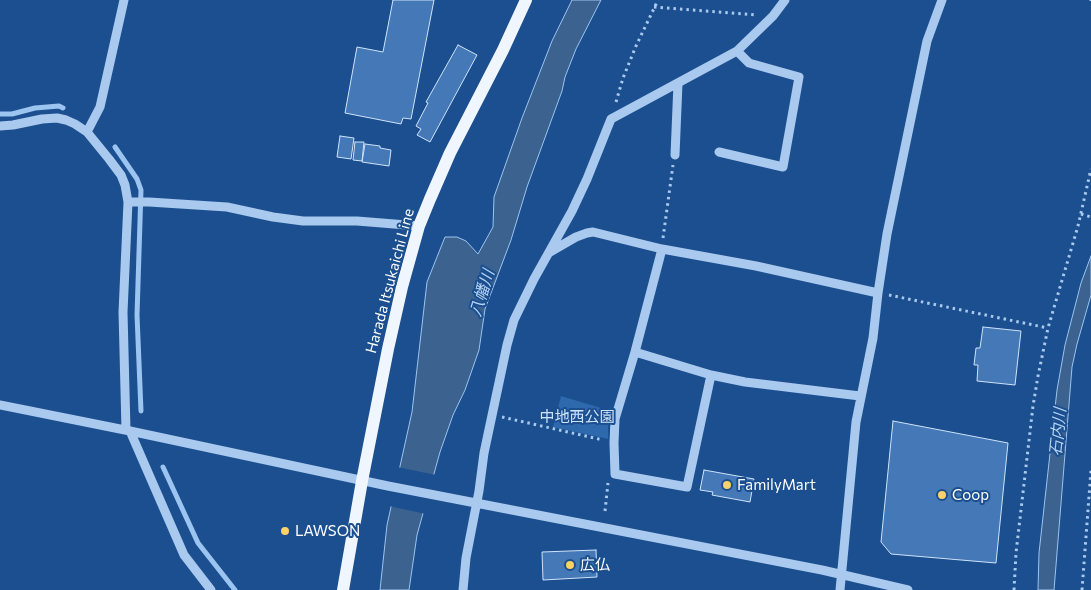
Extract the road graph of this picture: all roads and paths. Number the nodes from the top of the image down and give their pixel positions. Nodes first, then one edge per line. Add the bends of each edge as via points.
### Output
1 (124, 0) edge
2 (526, 0) edge
3 (658, 0) edge
4 (785, 0) edge
5 (942, 0) edge
6 (654, 7) junction
7 (773, 16) junction
8 (737, 51) junction
9 (678, 83) junction
10 (611, 119) junction
11 (0, 126) edge
12 (87, 132) junction
13 (719, 152) dead end
14 (675, 154) joint
15 (1091, 169) edge
16 (131, 202) junction
17 (1083, 214) junction
18 (1091, 216) edge
19 (419, 226) junction
20 (662, 249) junction
21 (550, 252) junction
22 (878, 293) junction
23 (1048, 328) junction
24 (635, 352) junction
25 (711, 375) junction
26 (860, 396) junction
27 (0, 405) edge
28 (492, 415) junction
29 (128, 431) junction
30 (614, 443) junction
31 (1091, 470) edge
32 (615, 474) junction
33 (362, 481) junction
34 (476, 502) junction
35 (605, 511) dead end
36 (842, 574) junction
37 (211, 590) edge
38 (343, 590) edge
39 (462, 590) edge
40 (840, 590) edge
41 (908, 590) edge
42 (1014, 590) edge
43 (1082, 590) edge

1 - 12 street via 100,107
2 - 19 main road, Harada Itsukaichi Line via 450,152
3 - 6 path
4 - 7 street
5 - 22 street via 927,41
6 - 7 path
6 - 10 path via 623,78
7 - 8 street
8 - 9 street
8 - 13 street via 749,63 799,77 783,167
9 - 10 street
9 - 14 street
10 - 21 street via 572,211
11 - 12 street via 57,118
12 - 16 street via 121,175
14 - 20 path
15 - 17 path
16 - 19 street via 227,207 303,221
16 - 29 street via 123,312
17 - 18 path
17 - 23 path
19 - 33 main road, Harada Itsukaichi Line via 388,349
20 - 21 street via 593,232
20 - 22 street
20 - 24 street
21 - 28 street via 514,320
22 - 23 path
22 - 26 street via 868,367
23 - 42 path via 1033,406
24 - 25 street
24 - 30 street via 615,419
25 - 26 street
25 - 32 street via 686,487
26 - 36 street
27 - 29 street
28 - 30 path
28 - 34 street
29 - 33 street
29 - 37 street via 184,555
30 - 32 street
31 - 43 path
32 - 35 path via 608,479
33 - 34 street
33 - 38 main road, Harada Itsukaichi Line
34 - 36 street
34 - 39 street
36 - 40 street
36 - 41 street

